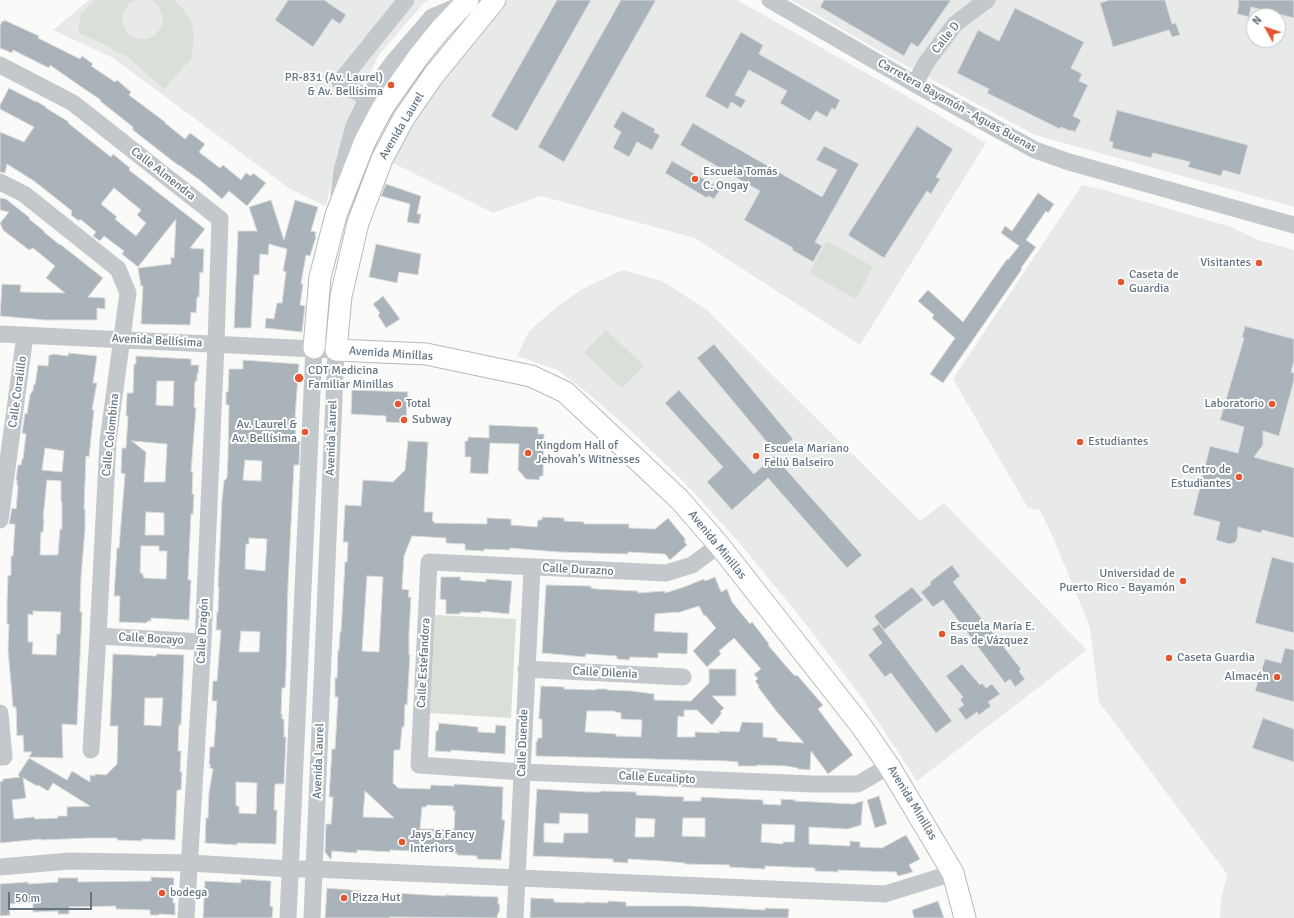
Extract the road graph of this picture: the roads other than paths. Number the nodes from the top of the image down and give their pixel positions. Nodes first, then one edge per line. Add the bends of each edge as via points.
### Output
1 (406, 0) edge
2 (495, 0) edge
3 (770, 0) edge
4 (987, 0) edge
5 (467, 2) edge
6 (0, 65) edge
7 (915, 84) junction
8 (375, 103) junction
9 (404, 118) junction
10 (0, 182) edge
11 (1294, 225) edge
12 (0, 334) edge
13 (26, 335) junction
14 (122, 340) junction
15 (216, 344) junction
16 (314, 348) junction
17 (336, 350) junction
18 (0, 520) edge
19 (719, 545) junction
20 (428, 562) joint
21 (532, 568) junction
22 (98, 636) junction
23 (203, 642) junction
24 (526, 669) junction
25 (683, 677) dead end
26 (0, 713) edge
27 (90, 750) dead end
28 (0, 757) edge
29 (419, 765) joint
30 (889, 766) junction
31 (522, 772) junction
32 (190, 863) junction
33 (0, 867) edge
34 (291, 869) junction
35 (314, 869) junction
36 (953, 873) junction
37 (517, 878) junction
38 (186, 918) edge
39 (288, 918) edge
40 (312, 918) edge
41 (515, 918) edge
42 (965, 918) edge

1 - 8 street via 340,82
2 - 9 main road, Avenida Laurel via 433,76
3 - 7 street, Carretera Bayamón - Aguas Buenas
4 - 7 street, Calle D via 955,24 926,63
5 - 8 main road, Avenida Laurel
6 - 15 street, Calle Almendra via 73,103 220,218
7 - 11 street, Carretera Bayamón - Aguas Buenas via 1035,150 1069,162
8 - 9 street
8 - 16 main road, Avenida Laurel via 365,141 336,215 320,277
9 - 17 main road, Avenida Laurel via 382,159 358,223 341,296
10 - 14 street, Calle Colombina via 24,194 118,269 128,293
12 - 13 street, Avenida Bellísima
13 - 14 street, Avenida Bellísima
13 - 18 street, Calle Coralillo
14 - 15 street, Avenida Bellísima
14 - 22 street, Calle Colombina via 108,441
15 - 16 street, Avenida Bellísima
15 - 23 street, Calle Dragón
16 - 17 street, Avenida Bellísima
16 - 34 street, Avenida Laurel
17 - 19 main road, Avenida Minillas via 426,354 531,376 565,392 680,500
17 - 35 street, Avenida Laurel
19 - 21 street, Calle Durazno via 692,565 666,573
19 - 30 main road, Avenida Minillas via 862,727
20 - 21 street, Calle Durazno
20 - 29 street, Calle Estefandora
21 - 24 street, Calle Duende
22 - 23 street, Calle Bocayo
22 - 27 street, Calle Colombina
23 - 32 street, Calle Dragón
24 - 25 street, Calle Dilenia
24 - 31 street, Calle Duende
26 - 28 street via 4,757
29 - 31 street, Calle Eucalipto
30 - 31 street, Calle Eucalipto via 858,784
30 - 36 main road, Avenida Minillas
31 - 37 street, Calle Duende
32 - 33 street via 68,861
32 - 34 street
32 - 38 street, Calle Dragón
34 - 35 street
34 - 39 street, Avenida Laurel
35 - 37 street
35 - 40 street, Avenida Laurel
36 - 37 street via 885,894
36 - 42 main road, Avenida Minillas
37 - 41 street, Calle Duende

